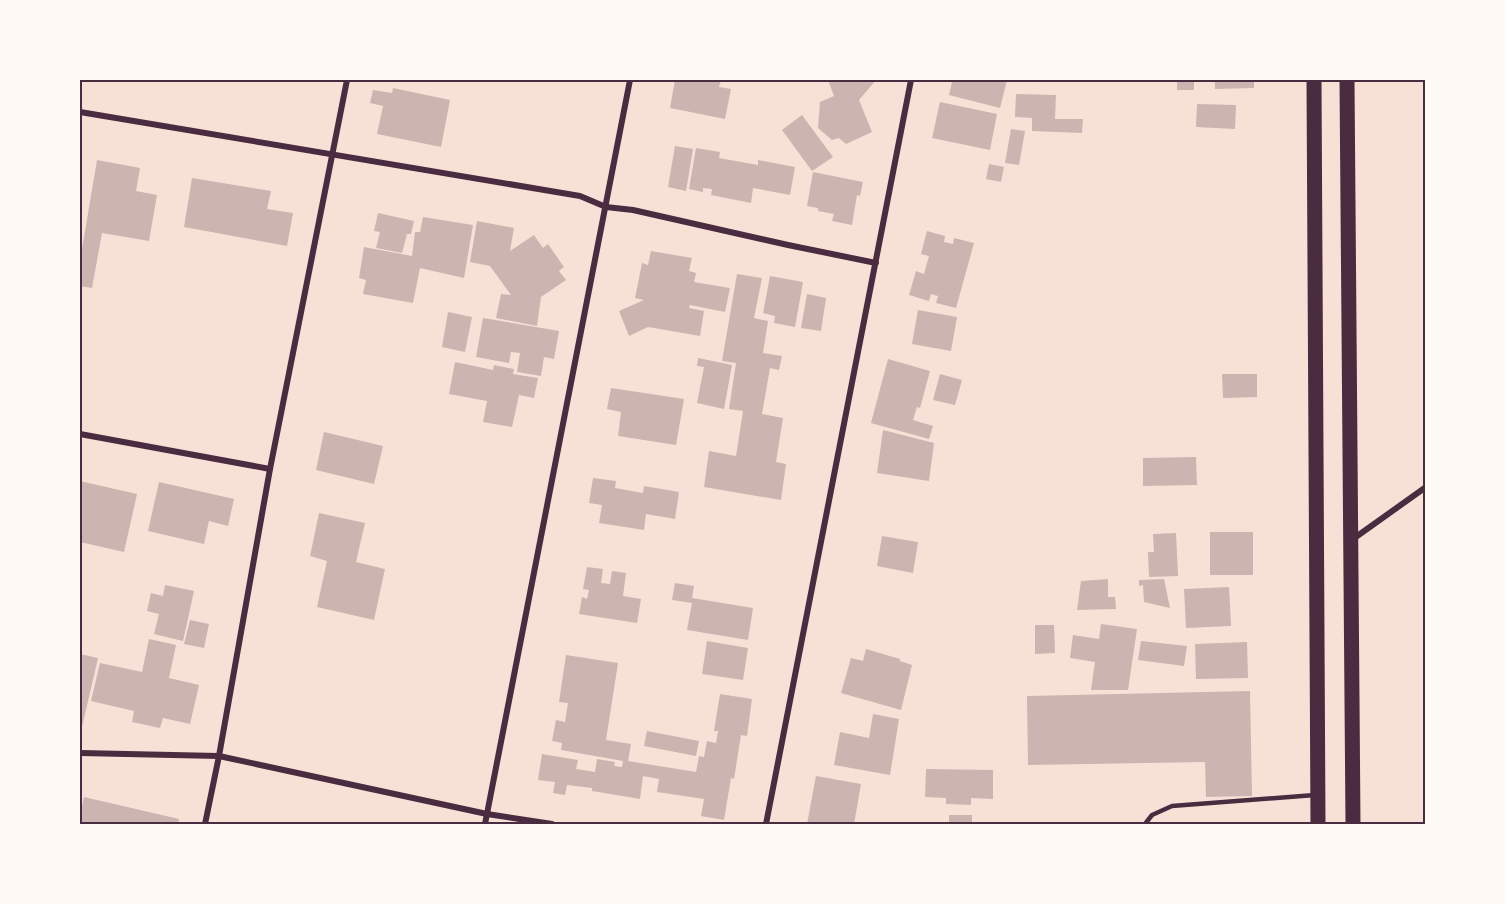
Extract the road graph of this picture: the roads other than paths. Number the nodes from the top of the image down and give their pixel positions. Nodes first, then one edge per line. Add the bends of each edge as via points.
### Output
1 (347, 80) edge
2 (630, 80) edge
3 (911, 80) edge
4 (1314, 80) edge
5 (1347, 80) edge
6 (80, 112) edge
7 (333, 155) junction
8 (606, 207) junction
9 (876, 263) junction
10 (80, 434) edge
11 (270, 469) junction
12 (1425, 487) edge
13 (1351, 540) junction
14 (80, 753) edge
15 (219, 756) junction
16 (1318, 795) junction
17 (487, 814) junction
18 (205, 825) edge
19 (485, 825) edge
20 (552, 825) edge
21 (766, 825) edge
22 (1145, 825) edge
23 (1318, 825) edge
24 (1353, 825) edge

1 - 7 street
2 - 8 street
3 - 9 street
4 - 16 main road
5 - 13 main road
6 - 7 street
7 - 8 street via 580,196
7 - 11 street
8 - 9 street
8 - 17 street
9 - 21 street
10 - 11 street
11 - 15 street
12 - 13 street
13 - 24 main road
14 - 15 street
15 - 17 street
15 - 18 street
16 - 22 lane via 1172,806 1152,815
16 - 23 main road
17 - 19 street
17 - 20 street

